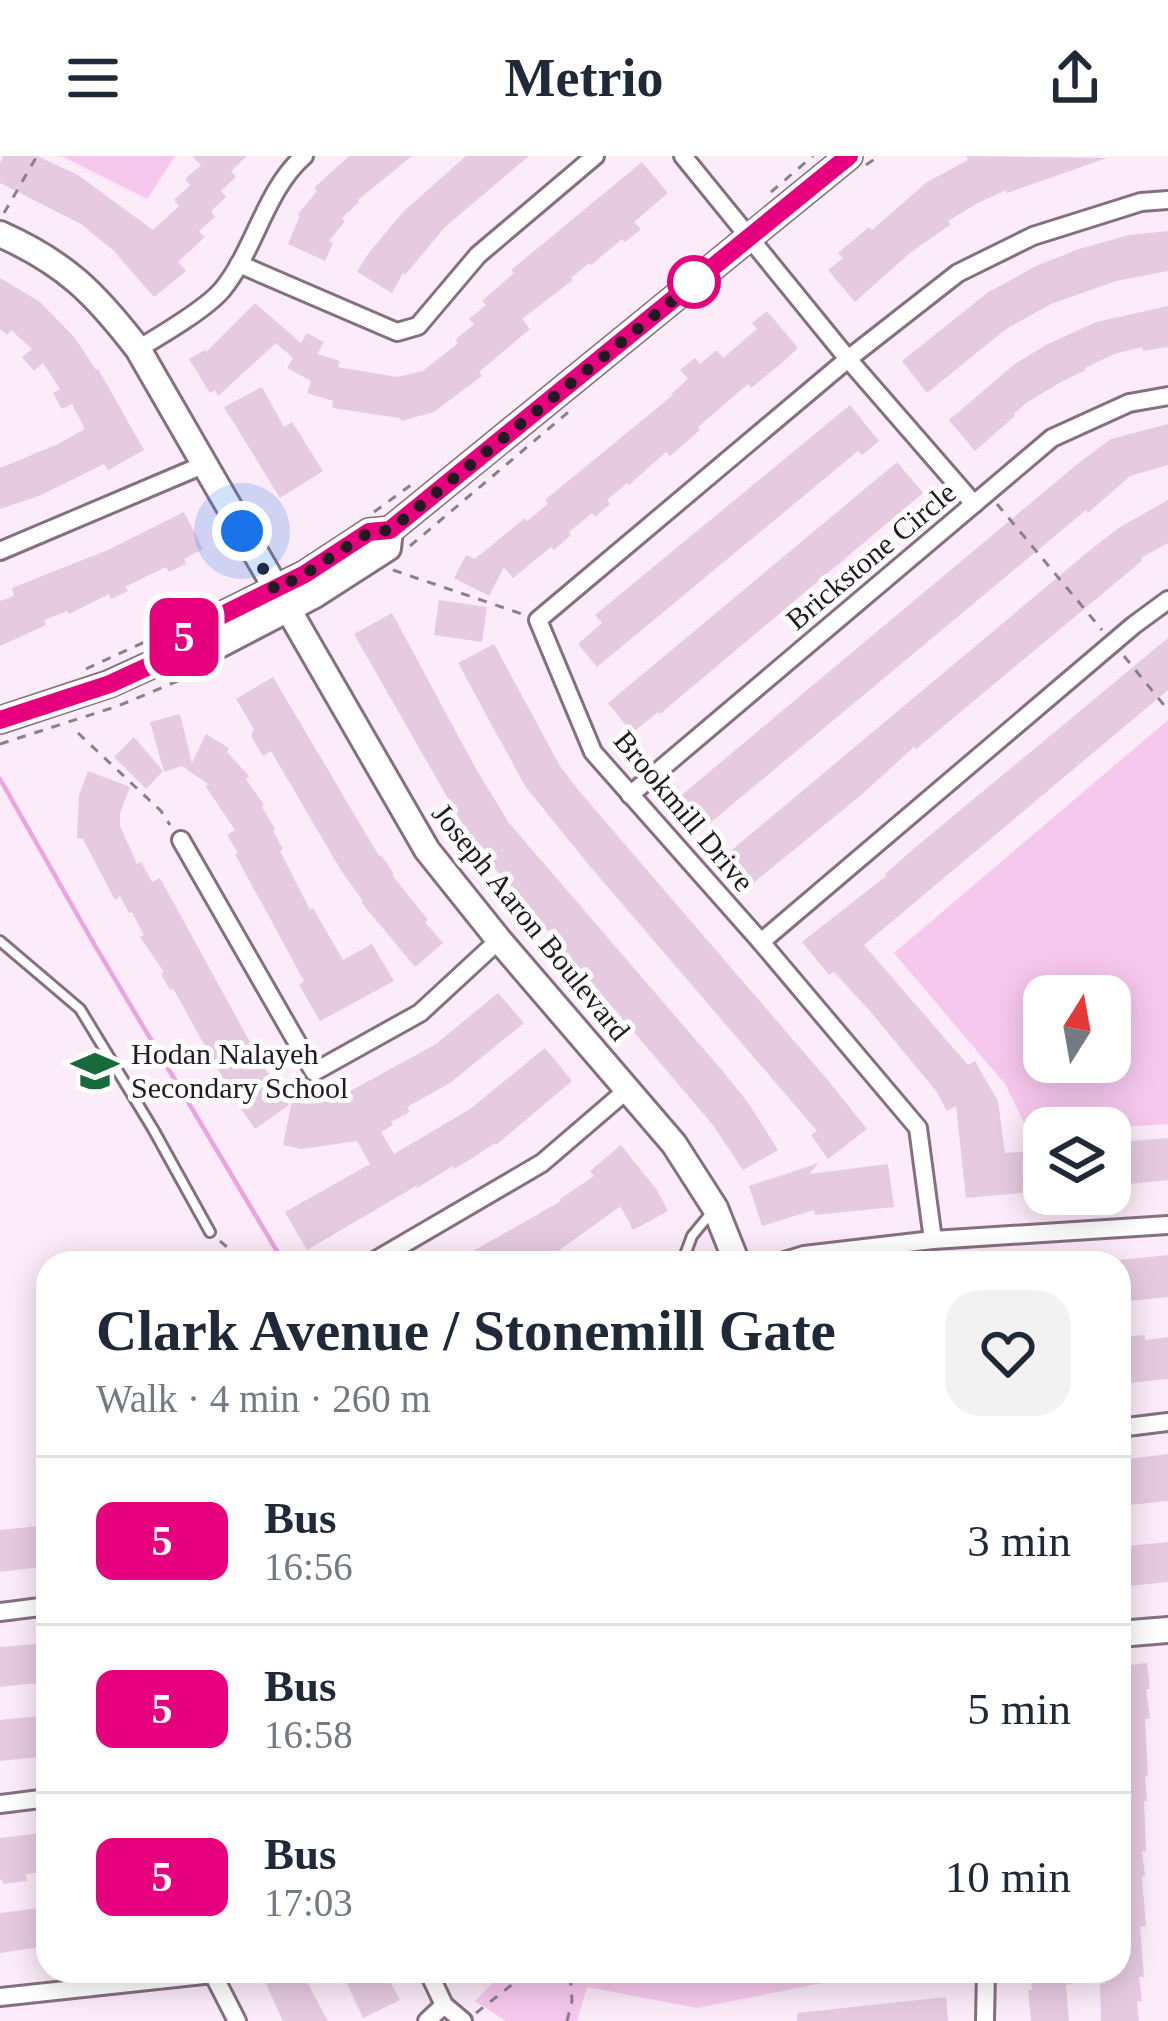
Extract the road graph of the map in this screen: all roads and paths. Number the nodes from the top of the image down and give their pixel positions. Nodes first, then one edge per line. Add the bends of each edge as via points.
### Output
1 (37, 156) edge
2 (304, 156) edge
3 (595, 156) edge
4 (683, 156) edge
5 (813, 156) edge
6 (849, 156) edge
7 (770, 193) dead end
8 (1168, 200) edge
9 (0, 220) edge
10 (0, 234) edge
11 (750, 237) junction
12 (239, 264) junction
13 (138, 349) junction
14 (848, 359) junction
15 (1168, 396) edge
16 (203, 465) junction
17 (981, 499) junction
18 (0, 551) edge
19 (392, 570) dead end
20 (281, 600) junction
21 (1168, 600) edge
22 (538, 620) junction
23 (180, 625) dead end
24 (1113, 643) junction
25 (83, 670) dead end
26 (1168, 710) edge
27 (0, 720) edge
28 (78, 733) dead end
29 (630, 795) junction
30 (181, 841) joint
31 (499, 940) junction
32 (0, 941) edge
33 (761, 942) junction
34 (627, 1090) junction
35 (715, 1208) junction
36 (1168, 1225) edge
37 (210, 1232) joint
38 (932, 1240) junction
39 (231, 1251) edge
40 (392, 1251) edge
41 (686, 1251) edge
42 (732, 1251) edge
43 (844, 1251) edge
44 (1168, 1422) edge
45 (1131, 1427) edge
46 (36, 1608) edge
47 (0, 1612) edge
48 (1168, 1630) edge
49 (1131, 1633) edge
50 (36, 1800) edge
51 (0, 1804) edge
52 (130, 1983) edge
53 (218, 1983) edge
54 (434, 1983) edge
55 (514, 1983) edge
56 (571, 1983) edge
57 (986, 1983) edge
58 (0, 1997) edge
59 (445, 2006) junction
60 (237, 2021) edge
61 (427, 2021) edge
62 (465, 2021) edge
63 (567, 2021) edge
64 (985, 2021) edge

1 - 9 path
2 - 12 street via 289,169
3 - 12 street via 478,255 418,326 397,332
4 - 11 street
5 - 7 path
6 - 11 street
8 - 14 street via 1033,236 958,273
10 - 13 street, Joseph Aaron Boulevard via 71,273
11 - 14 street
11 - 20 street via 390,530 388,548
12 - 13 street via 220,293
13 - 16 street, Joseph Aaron Boulevard
14 - 17 street
14 - 22 street
15 - 17 street, Brickstone Circle via 1052,438
16 - 18 street
16 - 20 street, Joseph Aaron Boulevard
17 - 24 path
17 - 29 street, Brickstone Circle
19 - 22 path
20 - 27 street via 196,657 175,654
20 - 31 street, Joseph Aaron Boulevard via 427,850
21 - 24 street
22 - 29 street, Brookmill Drive via 593,752
23 - 25 path
24 - 26 path
24 - 33 street
28 - 30 path via 161,811
29 - 33 street, Brookmill Drive
30 - 31 street via 314,1072 420,1013
31 - 34 street, Joseph Aaron Boulevard
32 - 37 lane via 80,1009
33 - 38 street, Brookmill Drive via 918,1128
34 - 35 street, Joseph Aaron Boulevard
34 - 40 street via 542,1163
35 - 41 lane
35 - 42 street, Joseph Aaron Boulevard
36 - 38 street
37 - 39 path
38 - 43 street
44 - 45 street
46 - 47 street
48 - 49 street
50 - 51 street
52 - 58 street
53 - 60 street
54 - 59 street
55 - 62 path
56 - 63 path
57 - 64 street
59 - 61 street
59 - 62 street

